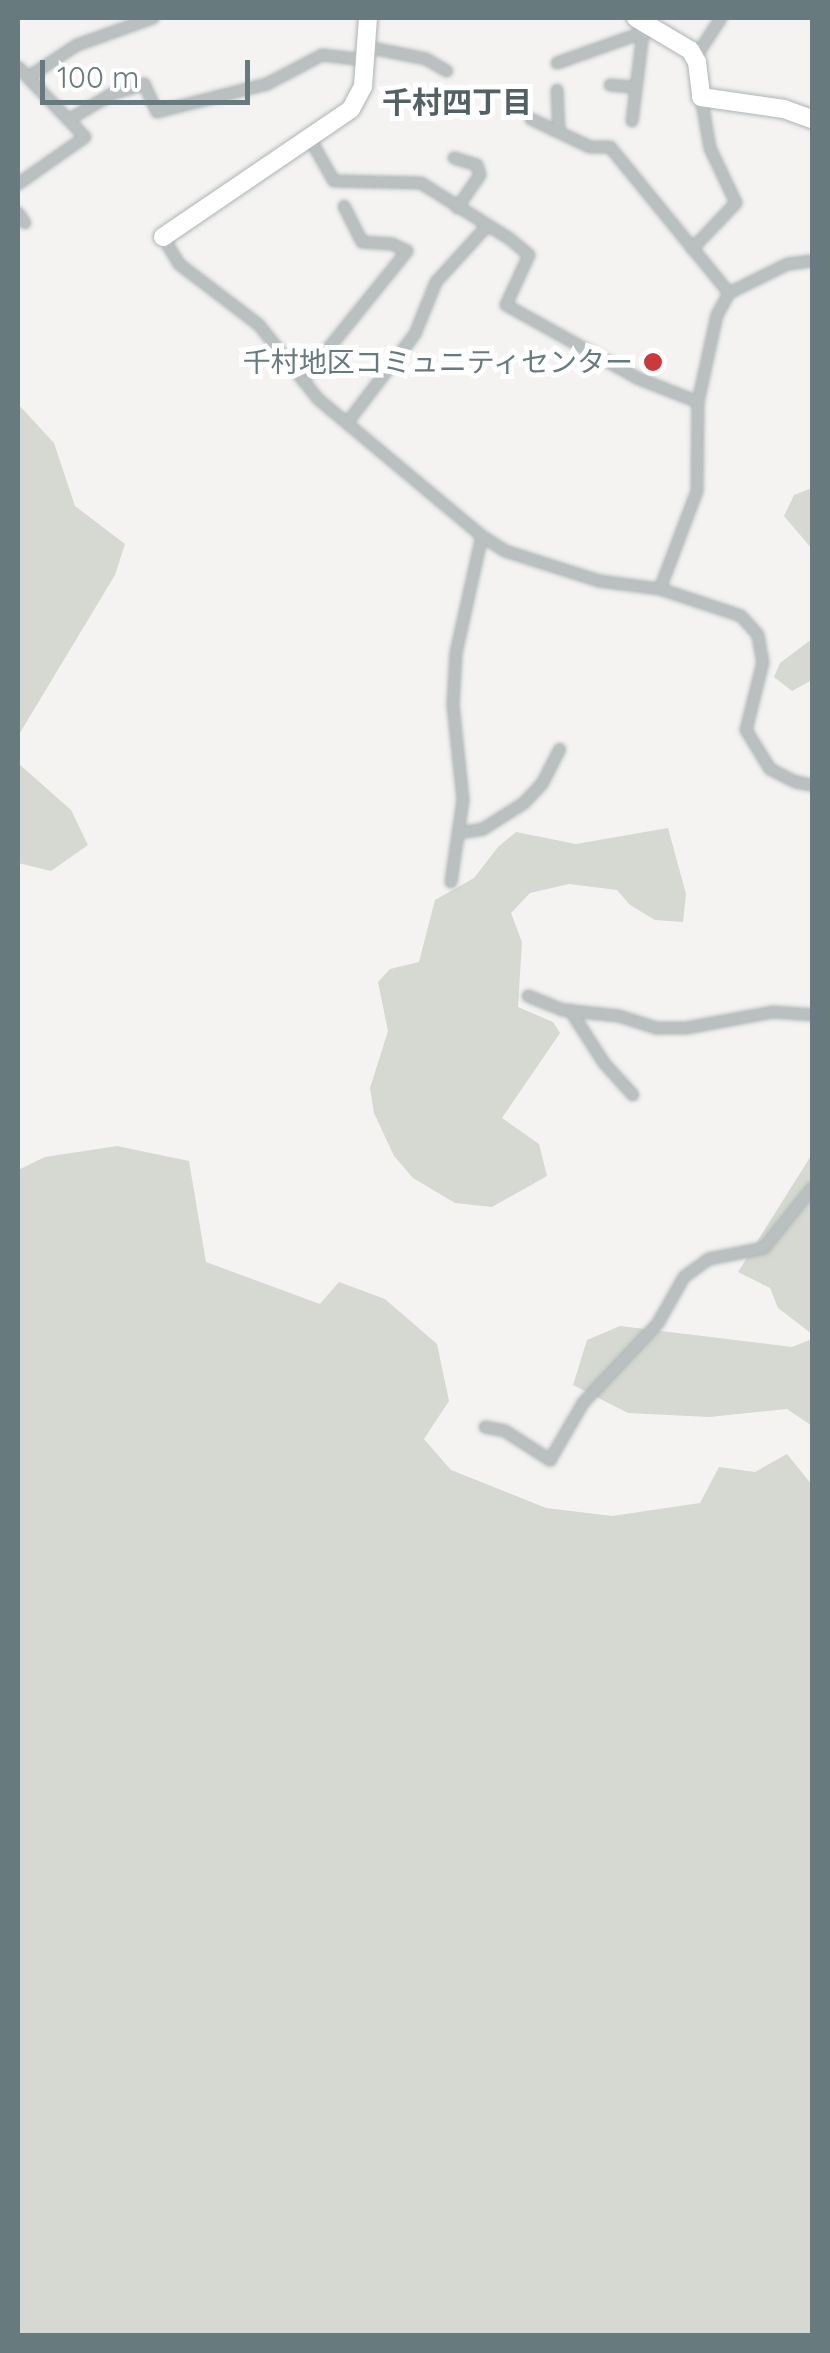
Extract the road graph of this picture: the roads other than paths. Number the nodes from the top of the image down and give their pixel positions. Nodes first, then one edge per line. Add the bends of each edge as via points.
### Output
1 (152, 18) edge
2 (368, 18) edge
3 (721, 18) edge
4 (640, 25) edge
5 (365, 54) junction
6 (695, 58) junction
7 (557, 63) dead end
8 (18, 68) edge
9 (447, 71) dead end
10 (30, 76) junction
11 (610, 85) dead end
12 (635, 87) junction
13 (558, 90) dead end
14 (701, 97) junction
15 (70, 119) junction
16 (531, 119) dead end
17 (812, 119) edge
18 (632, 121) dead end
19 (558, 132) junction
20 (310, 139) junction
21 (463, 156) dead end
22 (18, 184) edge
23 (344, 206) dead end
24 (457, 208) junction
25 (487, 226) junction
26 (163, 236) joint
27 (692, 250) junction
28 (812, 261) edge
29 (729, 292) junction
30 (303, 380) junction
31 (698, 402) junction
32 (347, 424) junction
33 (482, 536) junction
34 (660, 590) junction
35 (560, 749) dead end
36 (812, 784) edge
37 (459, 833) junction
38 (450, 882) dead end
39 (528, 996) dead end
40 (570, 1010) junction
41 (812, 1014) edge
42 (633, 1095) dead end
43 (812, 1188) edge
44 (485, 1427) dead end

1 - 10 street via 76,45
2 - 5 street
3 - 6 street
4 - 6 street via 684,43
4 - 7 street
4 - 12 street
5 - 9 street via 426,59
5 - 15 street via 322,55 267,84 156,112 144,84
5 - 20 street via 363,86 351,109
6 - 14 street
8 - 10 street
10 - 15 street
11 - 12 street
12 - 18 street
13 - 19 street
14 - 17 street
14 - 27 street via 710,148 736,203
15 - 22 street via 85,137
16 - 19 street
19 - 27 street via 590,147 610,147
20 - 24 street via 334,182 421,183
20 - 26 street
21 - 24 street via 477,164 480,176
23 - 30 street via 362,242 407,251
24 - 25 street
25 - 31 street via 529,255 506,305 636,378
25 - 32 street via 436,282 414,334
26 - 30 street via 179,264 259,325
27 - 29 street
28 - 29 street via 788,264
29 - 31 street via 717,315
30 - 32 street
31 - 34 street via 697,491
32 - 33 street
33 - 34 street via 505,551 600,581
33 - 37 street via 456,653 453,704 463,771
34 - 36 street via 728,610 758,634 763,662 746,730 770,769
35 - 37 street via 524,803 484,829
37 - 38 street
39 - 40 street
40 - 41 street via 657,1028 773,1012
40 - 42 street
43 - 44 street via 764,1248 709,1258 684,1278 658,1323 583,1403 550,1460 506,1432

